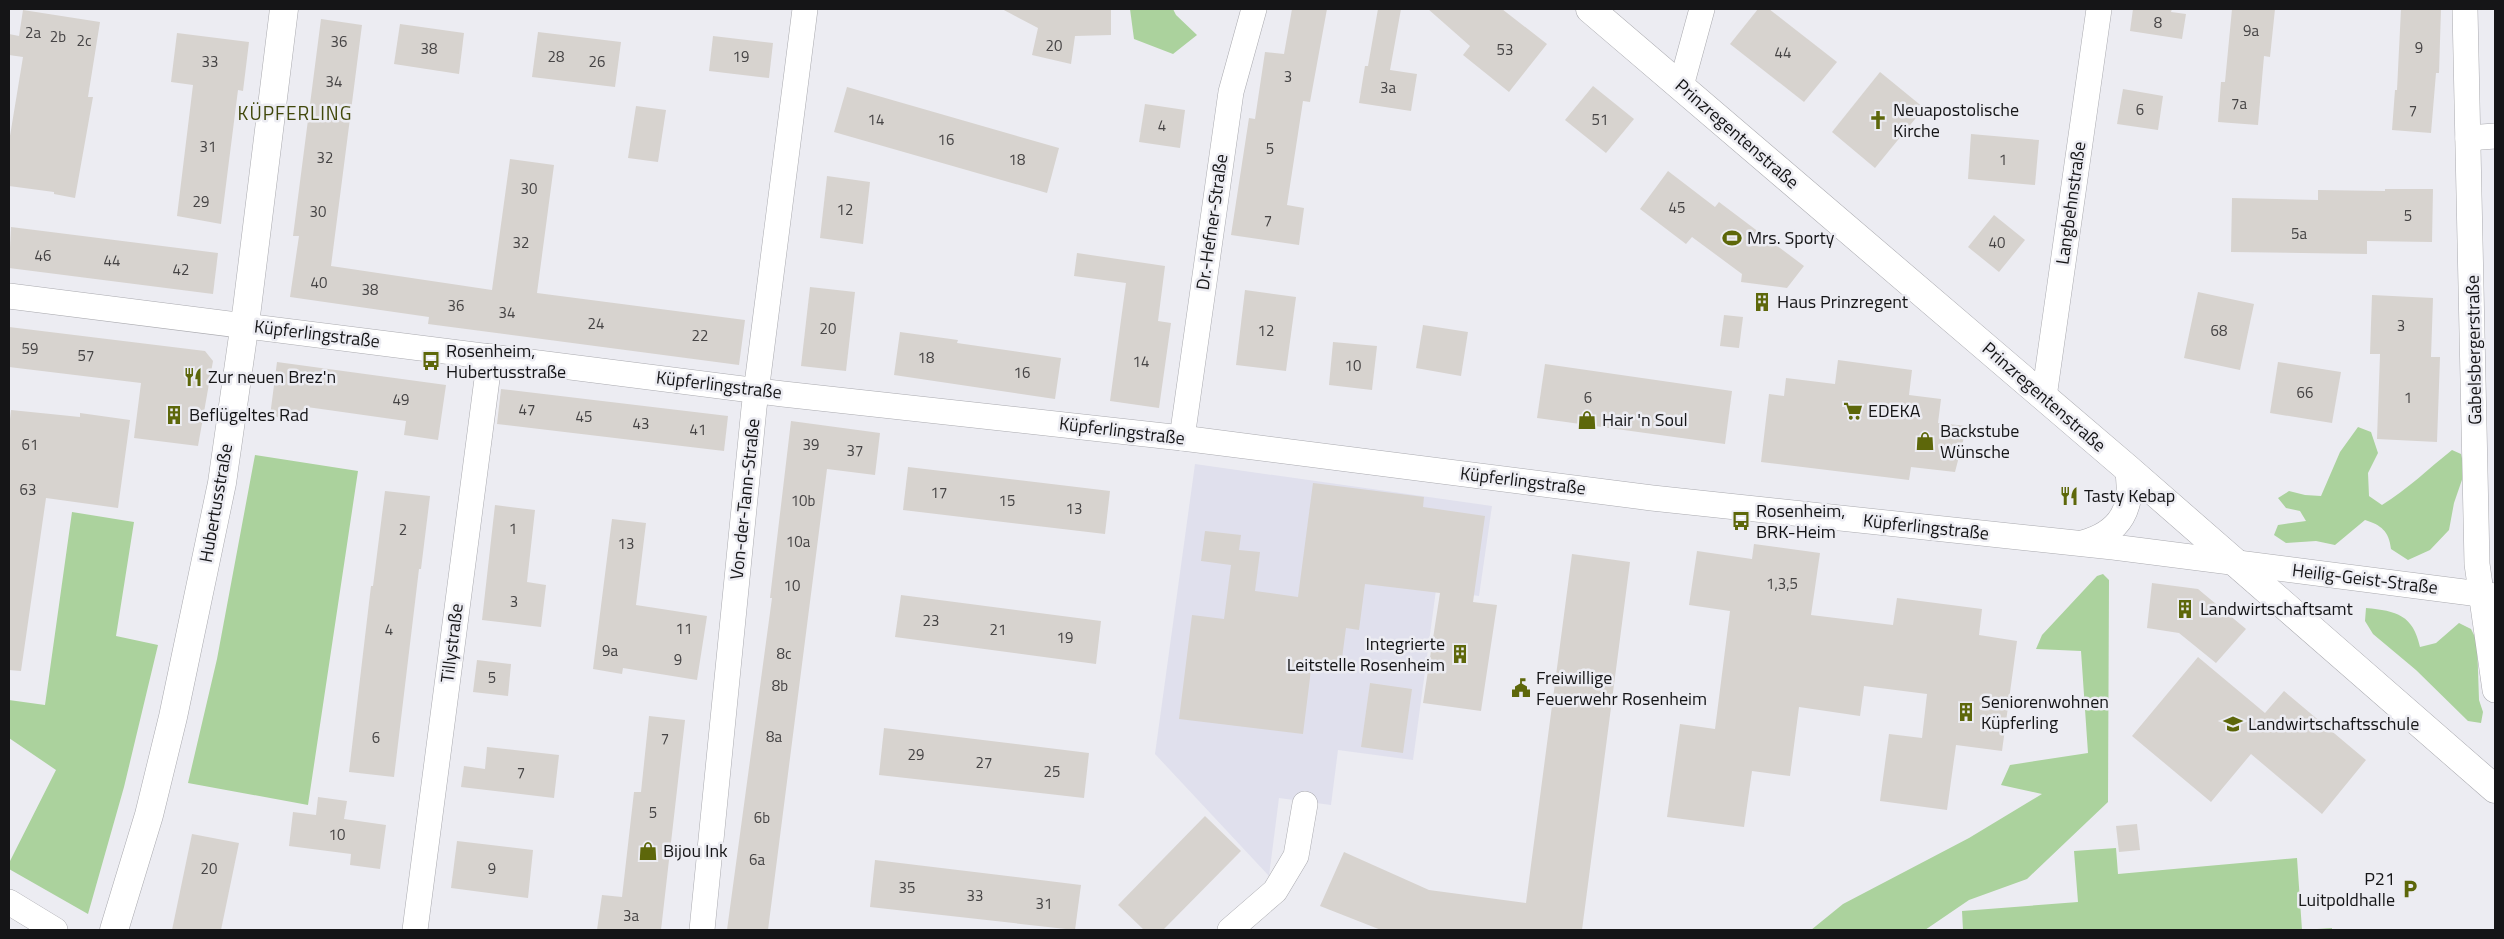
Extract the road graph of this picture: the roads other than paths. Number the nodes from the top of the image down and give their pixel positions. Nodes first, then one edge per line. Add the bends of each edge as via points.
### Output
1 (284, 9) edge
2 (805, 9) edge
3 (1254, 9) edge
4 (1590, 9) edge
5 (1702, 9) edge
6 (2098, 9) edge
7 (2465, 9) edge
8 (1681, 86) junction
9 (2495, 136) edge
10 (2468, 138) junction
11 (9, 296) edge
12 (244, 325) junction
13 (490, 356) junction
14 (756, 390) junction
15 (2044, 397) junction
16 (1182, 438) junction
17 (2127, 468) junction
18 (2082, 543) junction
19 (2235, 561) junction
20 (2488, 595) edge
21 (2495, 690) edge
22 (2495, 788) edge
23 (1305, 804) dead end
24 (9, 902) edge
25 (55, 930) edge
26 (114, 930) edge
27 (415, 930) edge
28 (702, 930) edge
29 (1230, 930) edge

1 - 12 main road, Hubertusstraße
2 - 14 street, Von-der-Tann-Straße
3 - 16 street, Dr.-Hefner-Straße via 1231,92
4 - 8 main road, Prinzregentenstraße
5 - 8 street
6 - 15 street, Langbehnstraße
7 - 10 street, Gabelsbergerstraße
8 - 15 main road, Prinzregentenstraße
9 - 10 street
10 - 20 street, Gabelsbergerstraße via 2478,564
11 - 12 street, Küpferlingstraße
12 - 13 street, Küpferlingstraße
12 - 26 main road, Hubertusstraße via 222,483 174,717 149,815
13 - 14 street, Küpferlingstraße
13 - 27 street, Tillystraße
14 - 16 street, Küpferlingstraße
14 - 28 street, Von-der-Tann-Straße
15 - 17 main road, Prinzregentenstraße
16 - 18 street, Küpferlingstraße via 1662,499
17 - 18 street via 2130,494 2117,524 2094,540
17 - 19 main road, Prinzregentenstraße
18 - 19 street, Küpferlingstraße
19 - 20 street, Heilig-Geist-Straße
19 - 22 main road, Prinzregentenstraße
20 - 21 street, Gabelsbergerstraße
23 - 29 street via 1296,856 1275,891
24 - 25 street

